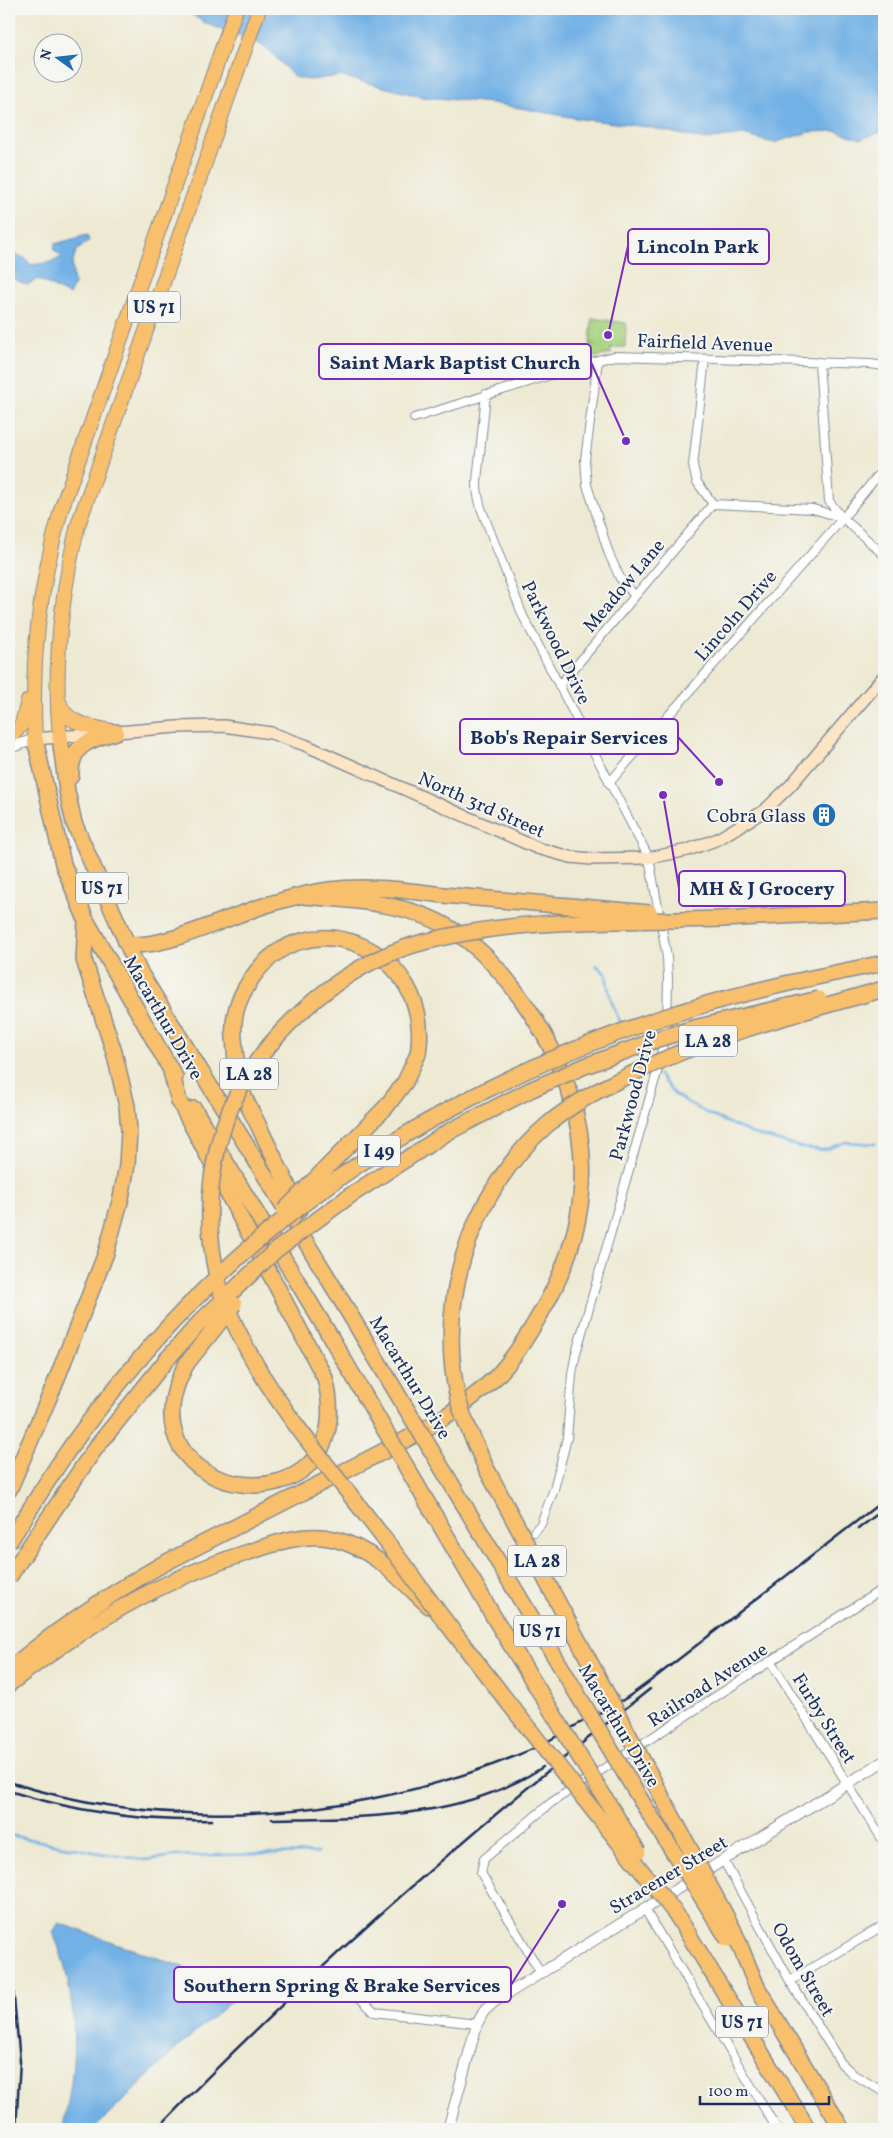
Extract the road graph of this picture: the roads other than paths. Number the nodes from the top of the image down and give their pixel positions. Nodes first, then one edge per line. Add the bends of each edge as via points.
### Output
1 (236, 9) edge
2 (259, 9) edge
3 (705, 359) junction
4 (598, 360) junction
5 (819, 362) junction
6 (884, 366) edge
7 (486, 394) junction
8 (414, 418) dead end
9 (884, 468) edge
10 (713, 504) junction
11 (843, 518) junction
12 (884, 555) edge
13 (635, 596) junction
14 (37, 621) junction
15 (884, 676) edge
16 (559, 686) junction
17 (57, 695) junction
18 (116, 732) junction
19 (60, 737) junction
20 (9, 739) edge
21 (35, 739) junction
22 (9, 748) edge
23 (609, 783) junction
24 (74, 823) junction
25 (648, 858) junction
26 (303, 896) junction
27 (884, 911) edge
28 (722, 919) junction
29 (86, 920) junction
30 (126, 943) junction
31 (884, 962) edge
32 (884, 988) edge
33 (170, 1068) junction
34 (257, 1241) junction
35 (276, 1250) junction
36 (325, 1272) junction
37 (9, 1490) edge
38 (534, 1532) dead end
39 (9, 1542) edge
40 (9, 1577) edge
41 (884, 1588) edge
42 (448, 1625) junction
43 (771, 1662) junction
44 (9, 1670) edge
45 (9, 1684) edge
46 (884, 1761) edge
47 (848, 1784) junction
48 (884, 1842) edge
49 (724, 1862) junction
50 (644, 1908) junction
51 (676, 1914) junction
52 (884, 1924) edge
53 (541, 1973) junction
54 (339, 1977) dead end
55 (790, 1981) junction
56 (757, 1987) junction
57 (477, 2024) junction
58 (884, 2092) edge
59 (448, 2129) edge
60 (777, 2129) edge
61 (808, 2129) edge
62 (842, 2129) edge

1 - 14 highway, Macarthur Drive / US 71 via 63,503
2 - 17 highway, Macarthur Drive / US 71 via 73,544 61,608
3 - 4 street, Fairfield Avenue via 634,355
3 - 5 street, Fairfield Avenue
3 - 10 street via 693,466 697,482
4 - 7 street, Fairfield Avenue
4 - 13 street via 585,460 587,485 609,554 620,578
5 - 6 street, Fairfield Avenue
5 - 11 street via 830,501
7 - 8 street, Fairfield Avenue
7 - 16 street, Parkwood Drive via 476,477 477,494 523,616
9 - 11 street, Lincoln Drive
10 - 11 street via 813,509
10 - 13 street, Meadow Lane
11 - 12 street
11 - 23 street, Lincoln Drive
13 - 16 street, Meadow Lane
14 - 20 highway via 26,715
14 - 21 highway, Macarthur Drive / US 71 via 33,676
15 - 25 main road, North 3rd Street via 790,786 764,811 718,839 688,850
16 - 23 street, Parkwood Drive
17 - 18 highway via 63,713 69,718
17 - 19 highway, Macarthur Drive / US 71
18 - 19 main road, North 3rd Street
18 - 24 highway via 84,744 72,758
18 - 25 main road, North 3rd Street via 224,726 272,733 318,750 542,850 592,859
19 - 21 main road, North 3rd Street
19 - 24 highway, Macarthur Drive / US 71
21 - 22 street, North 3rd Street
21 - 29 highway, Macarthur Drive / US 71 via 64,864
23 - 25 street, Parkwood Drive
24 - 30 highway, Macarthur Drive / US 71
25 - 38 street, Parkwood Drive via 666,957 668,1024 658,1070 576,1353 567,1438 552,1495 541,1524
26 - 28 highway, bridge via 328,890 369,887
26 - 30 highway via 251,910 162,942 138,946
26 - 44 highway via 376,903 450,928 477,948 523,1000 558,1062 571,1097 583,1150 583,1189 572,1244 562,1272 531,1330 498,1374 477,1394 439,1420 373,1456 161,1564 87,1609
27 - 28 highway
28 - 42 highway, LA 28, bridge via 480,930 421,942 364,965 315,998 280,1033 249,1074 224,1126 211,1177 209,1213 212,1254 234,1323 254,1363 285,1412
29 - 33 highway, Macarthur Drive / US 71
29 - 37 highway via 84,960 122,1081 129,1131 127,1165 106,1253
30 - 36 highway, Macarthur Drive / US 71 via 140,971
31 - 34 highway, I 49, bridge via 774,986 694,1008 609,1036 537,1065 402,1135
32 - 35 highway, I 49, bridge via 782,1006 698,1027 557,1078 448,1132 351,1195
32 - 56 highway, LA 28, bridge via 716,1038 609,1084 566,1110 545,1126 513,1162 480,1212 462,1262 452,1317 450,1345 459,1401 486,1466 733,1930
33 - 35 highway, bridge via 180,1102 325,1378 330,1400 325,1436 307,1467 278,1482 245,1486 209,1475 186,1454 172,1421 172,1402 187,1363
33 - 51 highway, Macarthur Drive / US 71, bridge via 500,1627
34 - 36 highway, bridge via 296,1197 386,1107 405,1082 418,1054 418,1013 408,986 376,952 347,941 321,939 281,950 260,967 239,1000 234,1023 243,1093 317,1247
34 - 39 highway, I 49, bridge via 196,1298 124,1377 66,1454
35 - 40 highway, I 49, bridge via 200,1322 168,1358 94,1450
36 - 56 highway, Macarthur Drive / US 71, bridge via 642,1802
41 - 43 street, Railroad Avenue
42 - 45 highway, bridge via 392,1571 366,1552 332,1539 290,1540 224,1560 166,1583 78,1633
42 - 51 highway, LA 28, bridge
43 - 47 street, Furby Street
43 - 53 street, Railroad Avenue via 552,1802 484,1859 481,1874
46 - 47 street, Stracener Street
47 - 48 street, Furby Street
47 - 49 street, Stracener Street
49 - 50 street, Stracener Street
49 - 55 street, Odom Street
50 - 53 street, Stracener Street
50 - 60 street
51 - 61 highway, Macarthur Drive / US 71
52 - 55 street
53 - 57 street, Stracener Street via 494,2002
54 - 57 street via 374,2012
55 - 58 street, Odom Street via 841,2063 854,2075
56 - 62 highway, Macarthur Drive / US 71
57 - 59 street

